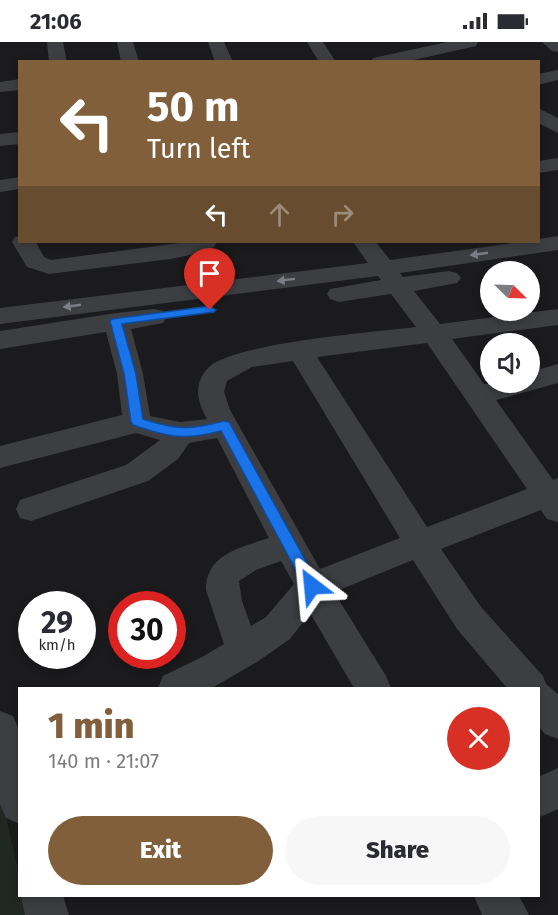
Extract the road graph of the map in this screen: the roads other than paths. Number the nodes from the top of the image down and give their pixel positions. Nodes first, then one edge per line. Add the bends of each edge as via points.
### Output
1 (56, 42) edge
2 (125, 42) edge
3 (216, 42) edge
4 (315, 42) edge
5 (470, 42) edge
6 (550, 42) edge
7 (421, 47) edge
8 (558, 47) edge
9 (58, 60) edge
10 (130, 60) edge
11 (221, 60) edge
12 (327, 60) edge
13 (385, 60) edge
14 (558, 75) edge
15 (540, 80) edge
16 (18, 84) edge
17 (0, 87) edge
18 (540, 115) edge
19 (558, 127) edge
20 (18, 138) edge
21 (0, 140) edge
22 (558, 165) edge
23 (540, 167) edge
24 (18, 183) edge
25 (0, 186) edge
26 (0, 241) edge
27 (18, 241) edge
28 (26, 243) edge
29 (203, 243) edge
30 (365, 243) edge
31 (558, 243) edge
32 (97, 250) edge
33 (558, 264) edge
34 (540, 266) edge
35 (480, 273) edge
36 (392, 277) junction
37 (111, 311) junction
38 (0, 316) edge
39 (558, 316) edge
40 (435, 334) junction
41 (0, 340) edge
42 (300, 351) junction
43 (558, 373) edge
44 (540, 378) edge
45 (486, 393) edge
46 (478, 395) junction
47 (137, 422) junction
48 (224, 426) junction
49 (180, 433) junction
50 (0, 457) edge
51 (554, 498) edge
52 (31, 509) dead end
53 (420, 544) junction
54 (289, 545) junction
55 (312, 586) junction
56 (245, 651) junction
57 (178, 687) edge
58 (372, 687) edge
59 (529, 687) edge
60 (540, 700) edge
61 (558, 721) edge
62 (9, 749) edge
63 (558, 788) edge
64 (18, 794) edge
65 (540, 797) edge
66 (42, 897) edge
67 (496, 897) edge
68 (46, 915) edge
69 (507, 915) edge

1 - 9 street
2 - 10 street
3 - 11 street
4 - 12 street
5 - 7 street
6 - 8 street
7 - 13 street
14 - 15 street
16 - 17 street
18 - 19 street
20 - 21 street
22 - 23 street
24 - 25 street
26 - 27 street
28 - 32 street via 39,265 62,266
29 - 32 street via 171,252
30 - 36 street
31 -> 36 street
32 - 37 street
33 - 34 street
35 - 36 street
36 - 37 street
36 - 40 street
37 -> 38 street
37 - 41 street
37 - 47 street via 130,374
39 - 40 street
40 - 42 street
40 - 46 street
42 - 48 street via 246,360 221,370 215,378 212,402
42 - 53 street
43 - 44 street
45 - 46 street
46 - 51 street
47 - 49 street
47 - 50 street
48 - 49 street
48 - 54 street
49 - 52 street via 168,451 137,472
51 - 53 street
53 - 55 street
53 - 59 street via 469,618
54 - 55 street
54 - 56 street via 236,565 225,574 224,596
55 - 56 street via 278,628
55 - 58 street
56 - 57 street
60 - 61 street
62 - 64 street
63 - 65 street
66 - 68 street
67 - 69 street

